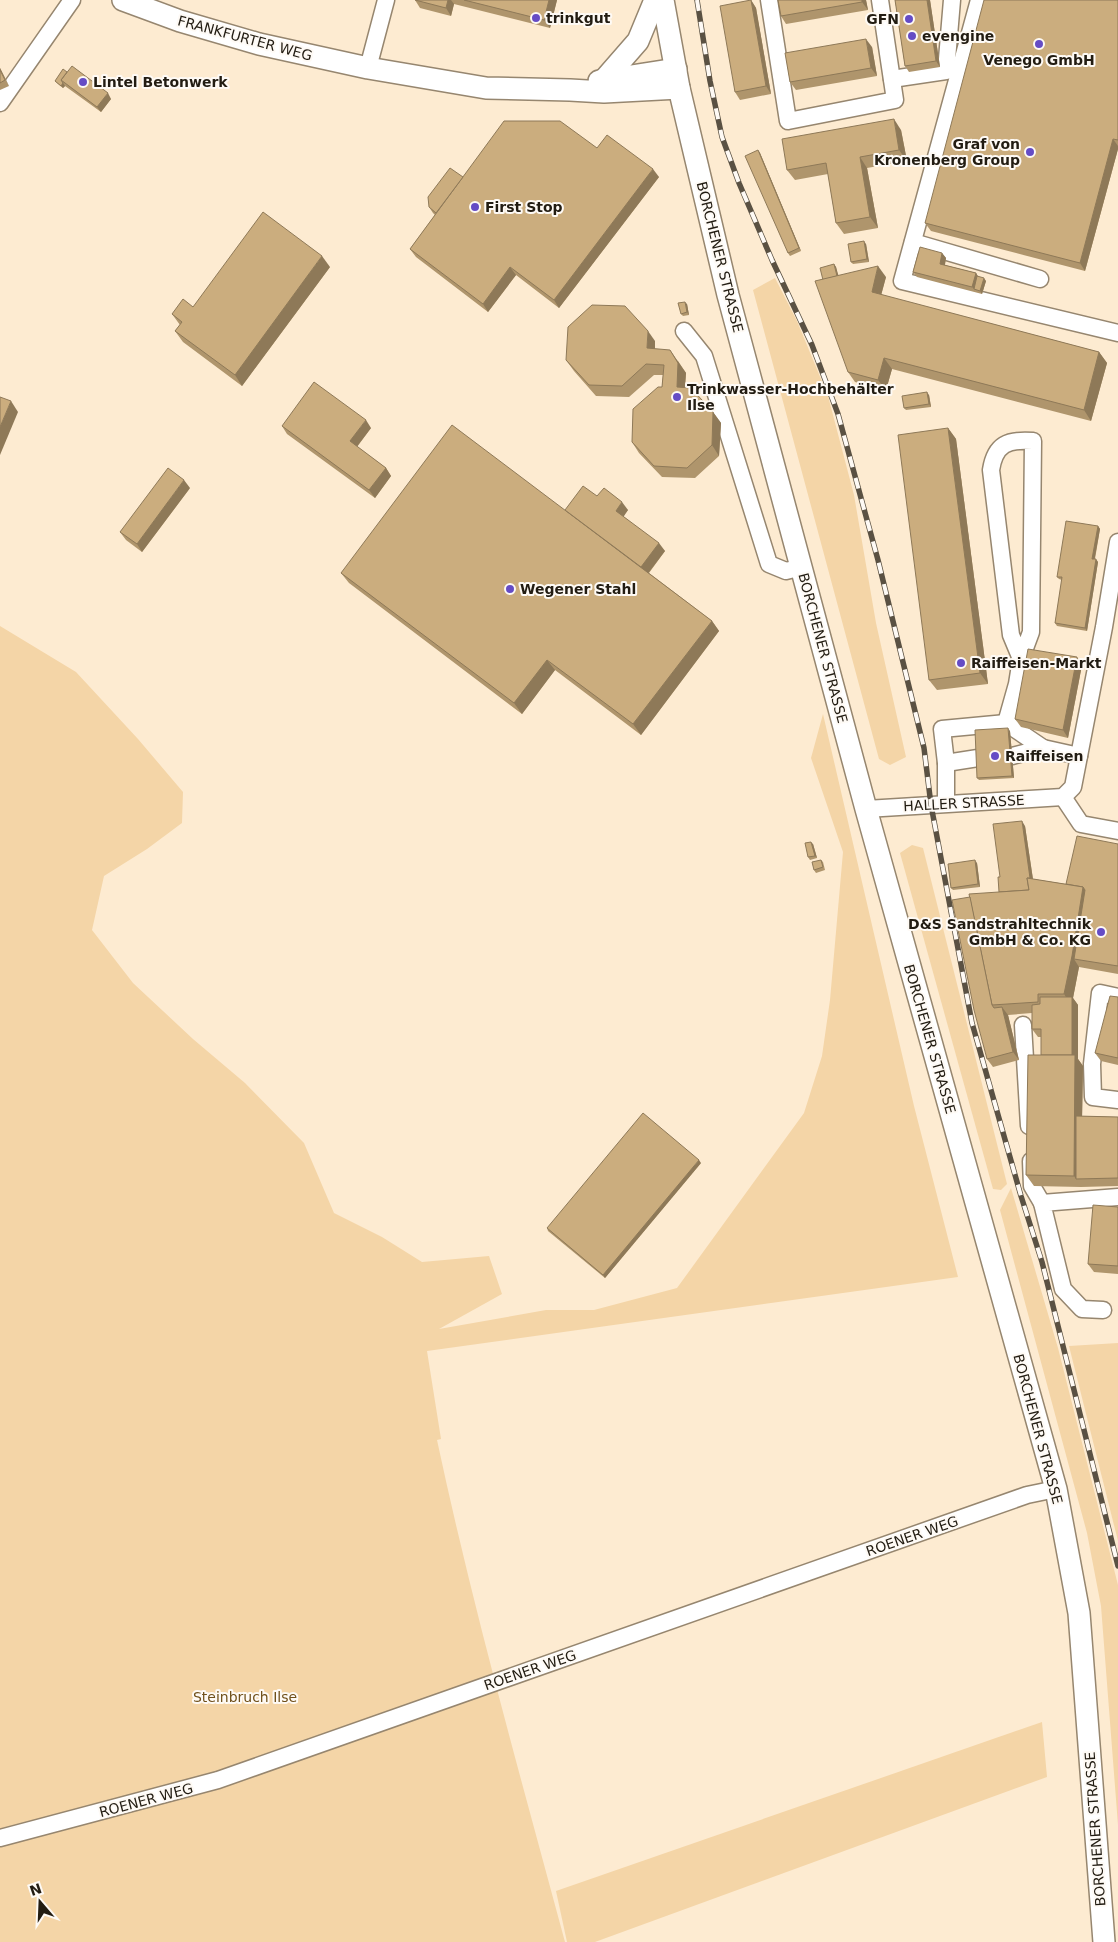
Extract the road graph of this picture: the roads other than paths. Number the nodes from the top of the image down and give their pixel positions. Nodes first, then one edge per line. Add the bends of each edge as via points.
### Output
1 (72, 0) edge
2 (123, 0) edge
3 (386, 0) edge
4 (655, 0) edge
5 (663, 0) edge
6 (769, 0) edge
7 (880, 0) edge
8 (952, 0) edge
9 (978, 0) edge
10 (368, 68) junction
11 (678, 79) junction
12 (892, 79) junction
13 (604, 80) junction
14 (570, 90) junction
15 (0, 103) edge
16 (913, 242) junction
17 (1040, 279) dead end
18 (684, 331) dead end
19 (1118, 333) edge
20 (1118, 542) edge
21 (802, 567) junction
22 (1021, 659) junction
23 (1006, 723) junction
24 (1043, 748) junction
25 (1012, 756) edge
26 (1079, 756) junction
27 (978, 758) edge
28 (946, 763) junction
29 (1063, 797) junction
30 (946, 803) junction
31 (866, 810) junction
32 (1118, 830) edge
33 (1118, 997) edge
34 (1023, 1025) dead end
35 (1118, 1100) edge
36 (1118, 1197) edge
37 (1042, 1203) junction
38 (1103, 1310) dead end
39 (1056, 1489) junction
40 (0, 1838) edge
41 (1104, 1942) edge

1 - 15 street
2 - 10 main road, FRANKFURTER WEG via 250,41
3 - 10 street
4 - 13 main road via 638,41
5 - 11 main road, BORCHENER STRASSE
6 - 12 street via 788,121 895,100
7 - 12 street
8 - 12 street via 946,71
9 - 16 street
10 - 14 main road, FRANKFURTER WEG via 486,88
11 - 13 main road, FRANKFURTER WEG
11 - 14 main road, FRANKFURTER WEG via 604,92
11 - 21 main road, BORCHENER STRASSE via 728,294
13 - 14 main road, FRANKFURTER WEG
16 - 17 street
16 - 19 street via 902,281
18 - 21 street via 704,356 769,564 786,571
20 - 26 street
21 - 31 main road, BORCHENER STRASSE
22 - 22 street via 1011,635 991,470 993,455 1002,446 1019,440 1033,441 1031,632
22 - 23 street
23 - 24 street
23 - 28 street via 942,729
24 - 25 street
24 - 26 street
26 - 29 street via 1073,787
27 - 28 street
28 - 30 street
29 - 30 street, HALLER STRASSE
29 - 32 street via 1082,824
30 - 31 street, HALLER STRASSE
31 - 39 main road, BORCHENER STRASSE
33 - 35 street via 1100,993 1092,1064 1093,1097
34 - 37 street via 1032,1186
36 - 37 street
37 - 38 street via 1063,1289 1082,1309
39 - 40 street, ROENER WEG via 1017,1499 218,1780
39 - 41 main road, BORCHENER STRASSE via 1079,1613

